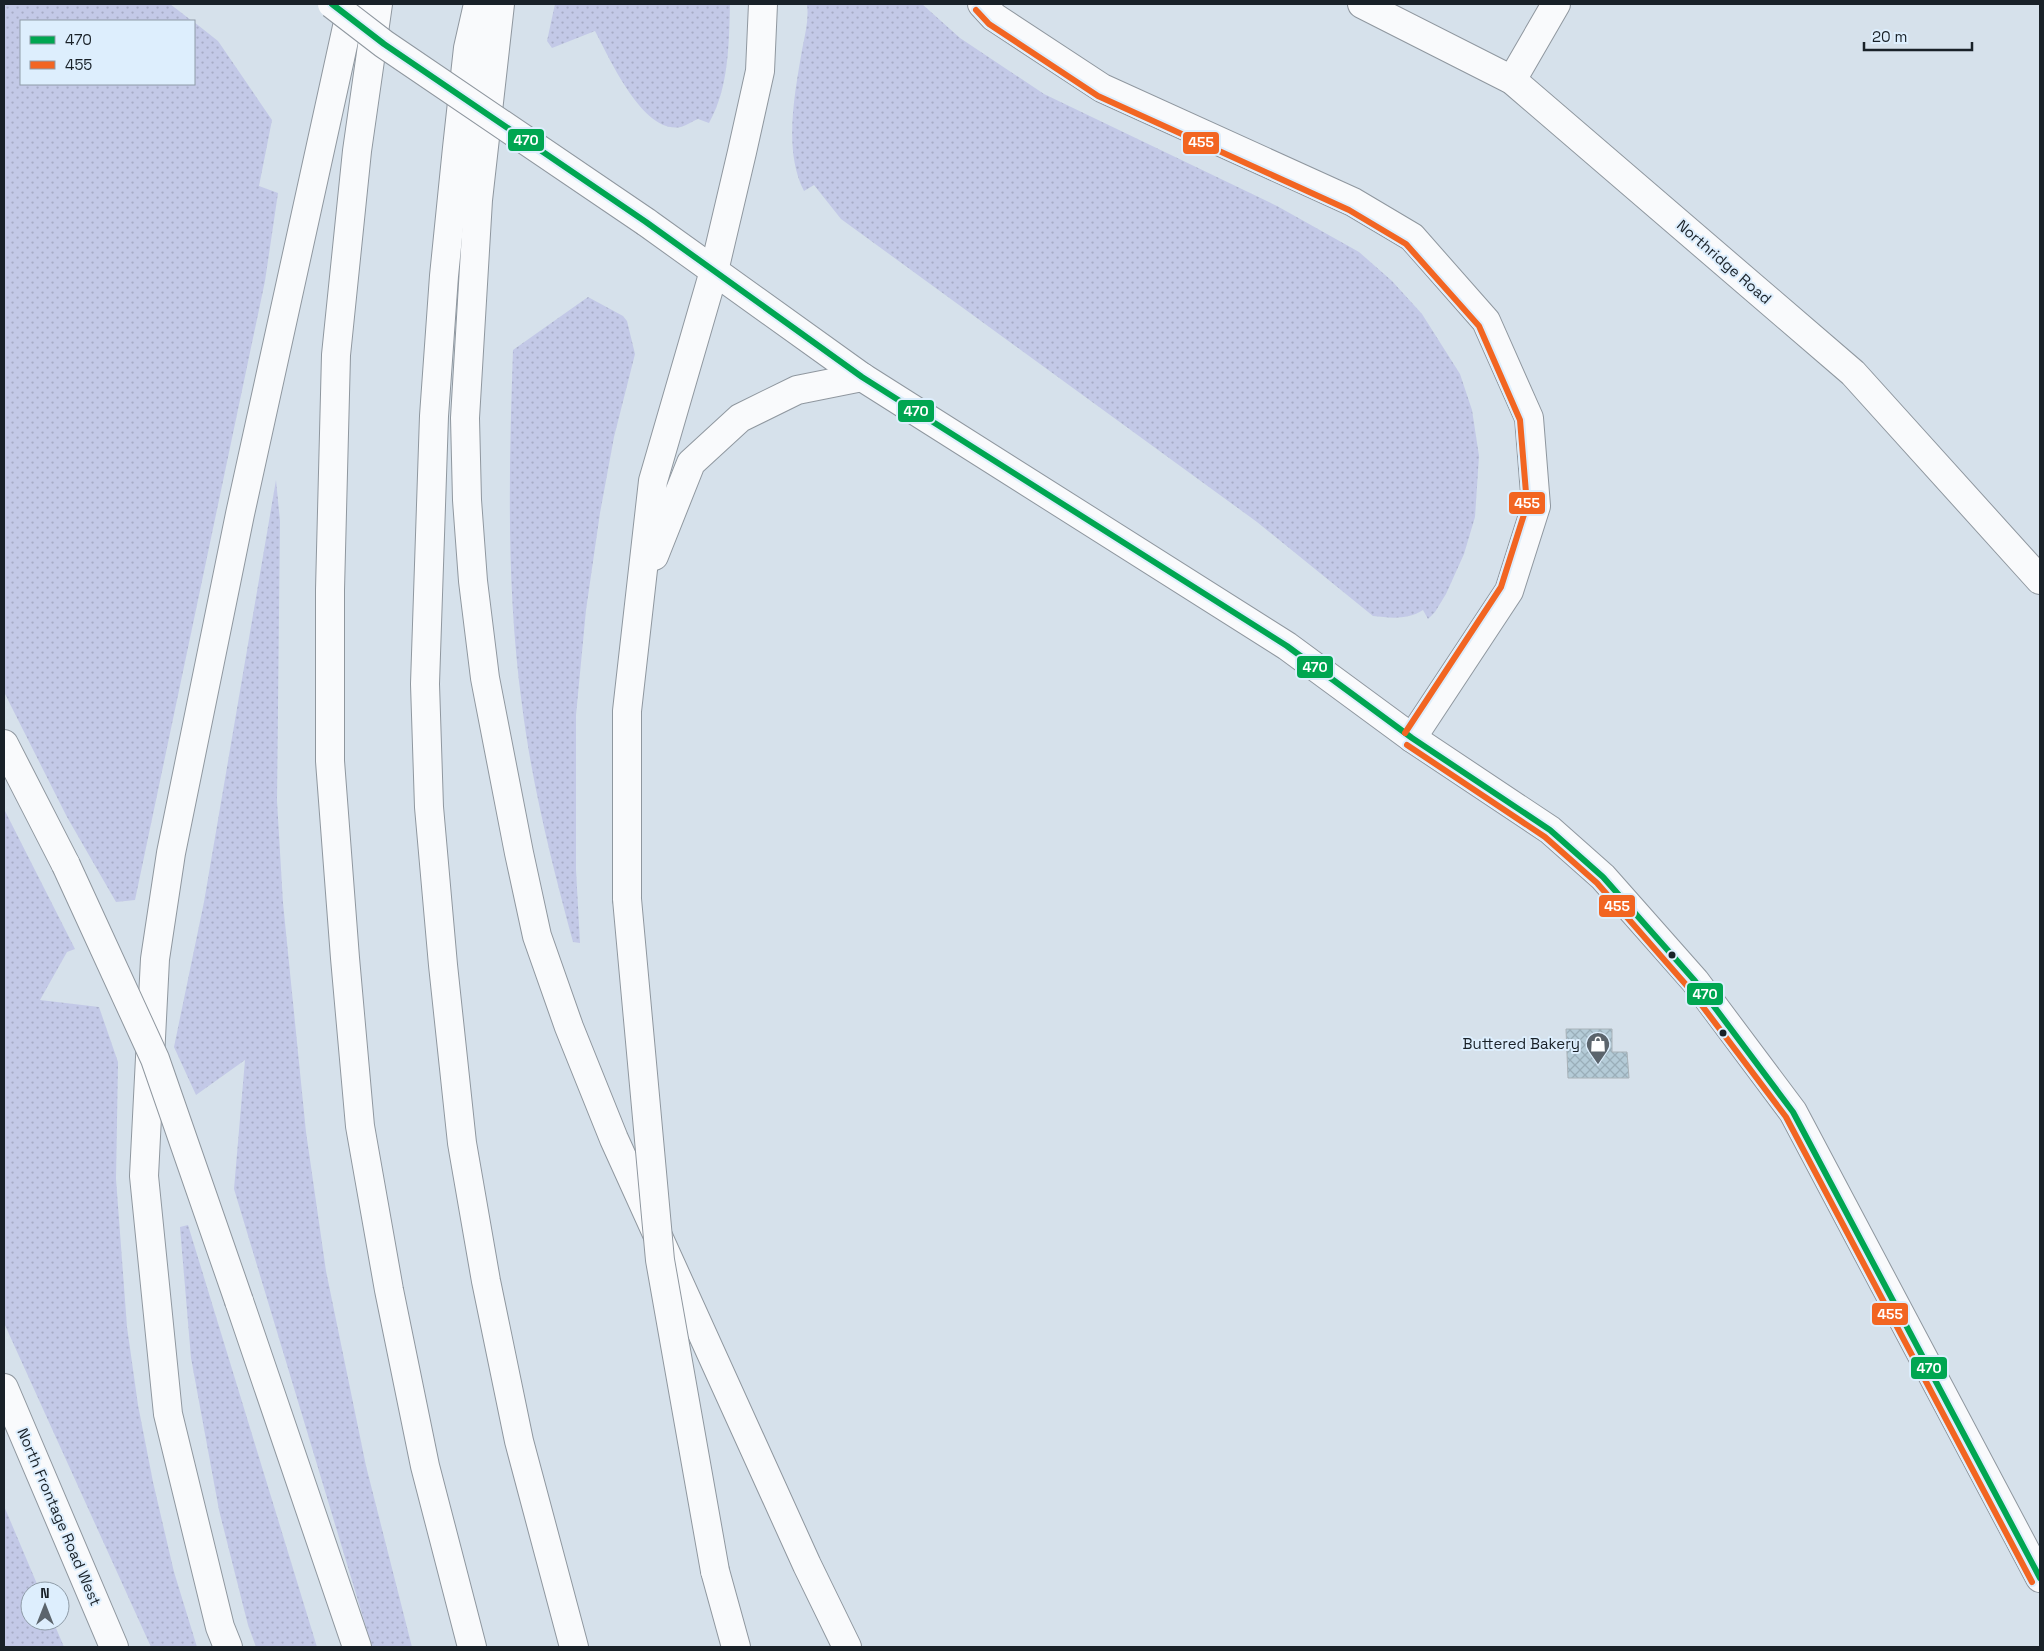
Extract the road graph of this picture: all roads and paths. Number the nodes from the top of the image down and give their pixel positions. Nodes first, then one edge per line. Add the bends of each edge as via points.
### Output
1 (332, 4) edge
2 (352, 4) edge
3 (378, 4) edge
4 (478, 4) edge
5 (500, 4) edge
6 (764, 4) edge
7 (982, 4) edge
8 (1362, 4) edge
9 (1556, 4) edge
10 (1512, 80) junction
11 (714, 271) junction
12 (862, 377) junction
13 (2040, 580) edge
14 (641, 588) junction
15 (1412, 738) junction
16 (4, 744) edge
17 (4, 1388) edge
18 (2040, 1578) edge
19 (114, 1647) edge
20 (228, 1647) edge
21 (357, 1647) edge
22 (472, 1647) edge
23 (574, 1647) edge
24 (736, 1647) edge
25 (847, 1647) edge

1 - 11 main road, bridge via 384,44
2 - 20 main road via 238,524 171,853 155,959 144,1176 168,1414 220,1627
3 - 22 main road via 357,151 336,355 330,590 330,761 360,1126 425,1466
4 - 23 main road via 468,48 457,148 434,416 425,684 429,807 463,1152 519,1441
5 - 25 main road via 478,200 465,418 472,581 485,678 519,854 538,936 569,1027 614,1139
6 - 11 main road via 760,71
7 - 15 main road via 994,17 1102,88 1353,202 1412,236 1486,321 1528,418 1536,506 1509,591
8 - 10 main road, Northridge Road
9 - 10 main road
10 - 13 main road, Northridge Road via 1853,373
11 - 12 main road
11 - 14 main road via 653,481
12 - 14 main road via 797,390 740,418 691,463
12 - 15 main road via 1287,646
14 - 24 main road, bridge via 627,710 627,899 660,1260 715,1571
15 - 18 main road via 1550,830 1603,877 1695,981 1793,1112
16 - 21 main road, bridge via 66,865 155,1060
17 - 19 main road, North Frontage Road West

